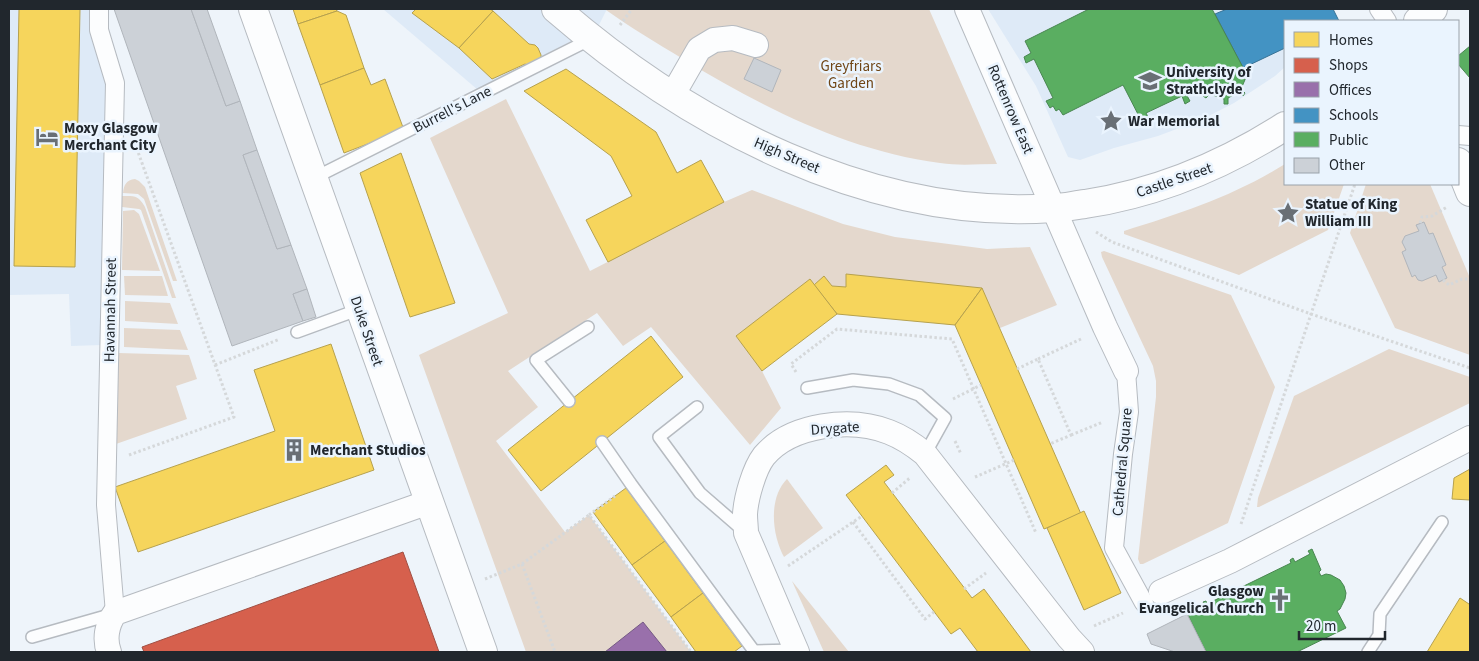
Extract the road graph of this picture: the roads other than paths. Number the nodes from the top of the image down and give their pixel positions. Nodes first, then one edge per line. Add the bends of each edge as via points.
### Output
1 (99, 9) edge
2 (253, 9) edge
3 (556, 9) edge
4 (967, 9) edge
5 (1380, 9) edge
6 (1433, 9) edge
7 (1386, 20) edge
8 (1419, 20) edge
9 (591, 39) junction
10 (756, 45) dead end
11 (672, 96) junction
12 (1284, 127) edge
13 (1459, 171) edge
14 (312, 179) junction
15 (1462, 198) edge
16 (1054, 208) junction
17 (360, 309) junction
18 (588, 327) dead end
19 (297, 332) road end
20 (1126, 371) joint
21 (807, 388) dead end
22 (569, 401) dead end
23 (697, 407) dead end
24 (1470, 438) edge
25 (602, 442) dead end
26 (925, 454) junction
27 (429, 502) junction
28 (1442, 522) dead end
29 (746, 534) junction
30 (1152, 597) joint
31 (115, 613) junction
32 (32, 637) dead end
33 (796, 651) edge
34 (109, 652) edge
35 (482, 652) edge
36 (1082, 652) edge
37 (1368, 652) edge

1 - 31 street, Havannah Street via 99,30 115,82 106,463 106,505
2 - 14 main road, Duke Street
3 - 9 main road, High Street
4 - 16 street, Rottenrow East
5 - 7 street
6 - 8 main road
9 - 11 main road, High Street
9 - 14 lane, Burrell's Lane
10 - 11 street via 733,38 714,40 699,49
11 - 16 main road, High Street via 773,151 866,185 960,205
12 - 16 main road, Castle Street via 1221,163 1164,185 1115,199
13 - 15 main road
14 - 17 main road, Duke Street
16 - 20 street, Cathedral Square
17 - 19 lane
17 - 27 main road, Duke Street
18 - 22 lane via 536,360
20 - 30 street, Cathedral Square via 1129,412 1114,548
21 - 26 lane via 853,380 889,384 919,395 945,418
23 - 29 lane via 659,437 700,493
24 - 30 street, Cathedral Square via 1230,561
25 - 33 lane via 754,651
26 - 29 street, Drygate via 888,431 870,427 817,427 801,431 776,445 757,468 745,514
26 - 36 street, Drygate
27 - 31 street
27 - 35 main road, Duke Street
28 - 37 lane via 1380,614 1379,635
29 - 33 street, Drygate
31 - 32 lane
31 - 34 street, Havannah Street via 107,628

